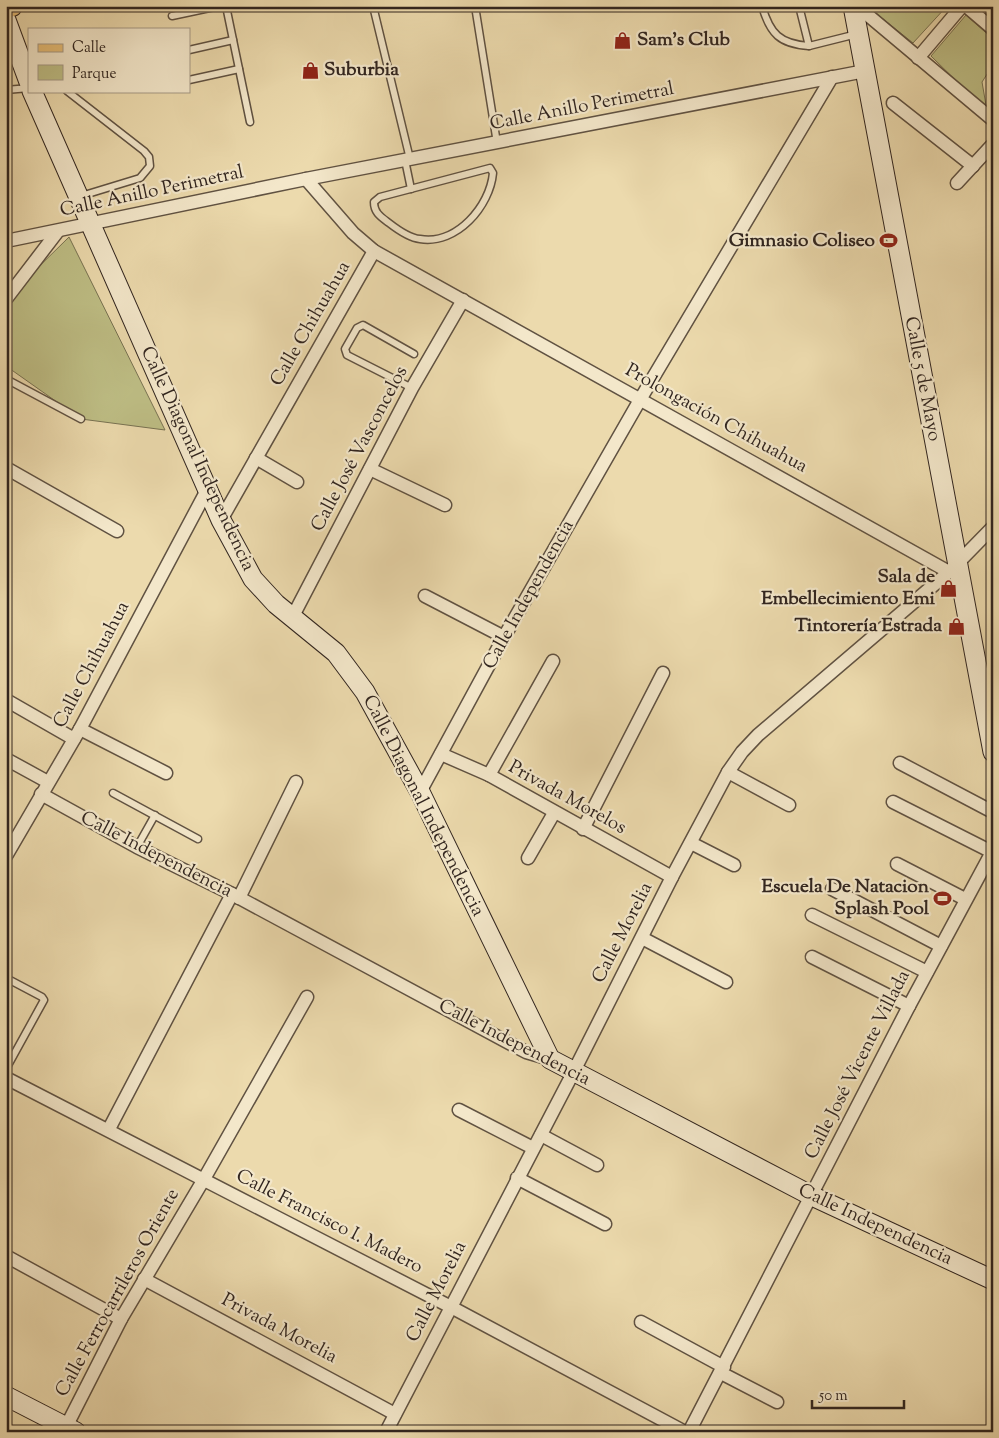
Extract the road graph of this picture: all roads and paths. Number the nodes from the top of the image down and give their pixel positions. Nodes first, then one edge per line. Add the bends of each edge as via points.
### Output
1 (12, 6) edge
2 (219, 6) edge
3 (226, 6) edge
4 (374, 6) edge
5 (475, 6) edge
6 (762, 6) edge
7 (799, 6) edge
8 (853, 6) edge
9 (858, 6) edge
10 (962, 6) edge
11 (966, 6) edge
12 (6, 8) edge
13 (172, 16) dead end
14 (6, 20) edge
15 (993, 29) edge
16 (858, 34) junction
17 (233, 40) junction
18 (809, 46) junction
19 (190, 50) edge
20 (918, 58) junction
21 (239, 69) junction
22 (865, 71) junction
23 (832, 77) junction
24 (28, 79) edge
25 (190, 80) edge
26 (28, 88) edge
27 (6, 90) edge
28 (32, 92) edge
29 (67, 92) edge
30 (893, 103) dead end
31 (993, 120) edge
32 (250, 122) dead end
33 (497, 143) junction
34 (993, 144) edge
35 (408, 160) junction
36 (973, 166) junction
37 (306, 179) junction
38 (957, 183) dead end
39 (411, 189) junction
40 (78, 197) junction
41 (89, 223) junction
42 (58, 231) junction
43 (6, 241) edge
44 (374, 250) junction
45 (6, 299) edge
46 (463, 300) junction
47 (414, 354) dead end
48 (6, 379) edge
49 (412, 388) junction
50 (641, 398) junction
51 (81, 419) dead end
52 (256, 458) junction
53 (6, 468) edge
54 (370, 469) junction
55 (298, 482) dead end
56 (208, 490) junction
57 (445, 505) dead end
58 (221, 520) junction
59 (993, 527) edge
60 (117, 531) dead end
61 (953, 569) junction
62 (425, 596) dead end
63 (293, 616) junction
64 (504, 637) junction
65 (553, 661) dead end
66 (664, 673) dead end
67 (6, 700) edge
68 (77, 734) junction
69 (993, 752) edge
70 (441, 754) junction
71 (6, 760) edge
72 (900, 763) dead end
73 (728, 772) junction
74 (166, 773) dead end
75 (488, 775) junction
76 (296, 782) dead end
77 (45, 788) junction
78 (420, 792) junction
79 (113, 793) dead end
80 (893, 802) dead end
81 (789, 805) dead end
82 (993, 812) edge
83 (554, 813) junction
84 (155, 815) junction
85 (583, 829) junction
86 (198, 839) dead end
87 (691, 843) junction
88 (136, 847) junction
89 (992, 851) edge
90 (6, 856) edge
91 (528, 858) dead end
92 (898, 864) dead end
93 (734, 865) dead end
94 (672, 877) junction
95 (832, 889) dead end
96 (236, 896) junction
97 (965, 899) junction
98 (812, 915) dead end
99 (642, 938) junction
100 (941, 946) junction
101 (812, 957) dead end
102 (927, 972) junction
103 (6, 978) edge
104 (726, 982) dead end
105 (307, 996) dead end
106 (909, 1006) junction
107 (550, 1059) junction
108 (6, 1069) edge
109 (573, 1073) junction
110 (6, 1078) edge
111 (459, 1110) dead end
112 (109, 1129) junction
113 (541, 1135) junction
114 (533, 1148) junction
115 (597, 1165) dead end
116 (517, 1178) junction
117 (204, 1179) junction
118 (812, 1196) junction
119 (605, 1224) dead end
120 (6, 1256) edge
121 (144, 1279) junction
122 (993, 1280) edge
123 (451, 1307) junction
124 (121, 1319) junction
125 (641, 1322) dead end
126 (722, 1370) junction
127 (6, 1396) edge
128 (777, 1402) dead end
129 (395, 1414) junction
130 (71, 1429) edge
131 (386, 1432) edge
132 (685, 1432) edge
133 (689, 1432) edge

1 - 12 main road
2 - 13 lane
3 - 17 lane
4 - 35 lane
5 - 33 lane
6 - 18 lane via 769,28 777,36 795,45
7 - 18 lane
8 - 16 main road, Calle 5 de Mayo
9 - 20 street
10 - 20 street
11 - 15 street
14 - 24 main road
16 - 18 lane
16 - 22 main road, Calle 5 de Mayo
17 - 19 lane
17 - 21 lane
20 - 31 street
21 - 25 lane
21 - 32 lane
22 - 23 street, Calle Anillo Perimetral
22 - 61 main road, Calle 5 de Mayo
23 - 33 street, Calle Anillo Perimetral
23 - 50 street, Calle Independencia
26 - 27 lane
28 - 40 main road, Calle Diagonal Independencia
29 - 40 lane via 144,151 150,166 140,178
30 - 36 street
33 - 35 street, Calle Anillo Perimetral
34 - 36 street
35 - 37 street, Calle Anillo Perimetral
35 - 39 lane
36 - 38 street
37 - 41 street, Calle Anillo Perimetral
37 - 44 street via 353,234
39 - 39 lane via 380,197 374,202 374,210 400,231 419,240 432,239 452,232 477,213 492,186 494,172 490,168 476,170
40 - 41 main road, Calle Diagonal Independencia
41 - 42 street, Calle Anillo Perimetral
41 - 56 main road, Calle Diagonal Independencia
42 - 43 street, Calle Anillo Perimetral
42 - 45 street
44 - 46 street
44 - 52 street, Calle Chihuahua
46 - 49 street, Calle José Vasconcelos
46 - 50 street, Prolongación Chihuahua
47 - 49 lane via 363,325 357,328 346,349 348,355
48 - 51 lane
49 - 54 street, Calle José Vasconcelos
50 - 61 street, Prolongación Chihuahua
50 - 64 street, Calle Independencia
52 - 55 street
52 - 58 street, Calle Chihuahua
53 - 60 street
54 - 57 street
54 - 63 street, Calle José Vasconcelos
56 - 58 main road, Calle Diagonal Independencia
56 - 68 street, Calle Chihuahua
58 - 63 main road, Calle Diagonal Independencia via 253,579 276,604
59 - 61 street, Calle Morelia
61 - 69 main road, Calle 5 de Mayo
61 - 73 street, Calle Morelia via 758,735
62 - 64 street
63 - 78 main road, Calle Diagonal Independencia via 336,653 351,671
64 - 70 street, Calle Independencia
65 - 75 street
66 - 85 street
67 - 68 street
68 - 74 street
68 - 77 street, Calle Chihuahua
70 - 75 street, Privada Morelos
70 - 78 street, Calle Independencia
71 - 77 street, Calle Independencia
72 - 82 street
73 - 81 street
73 - 87 street, Calle Morelia
75 - 83 street, Privada Morelos
76 - 96 street
77 - 88 street, Calle Independencia
77 - 90 street, Calle Chihuahua
78 - 107 main road, Calle Diagonal Independencia
79 - 84 lane
80 - 89 street
83 - 85 street, Privada Morelos
83 - 91 street
84 - 86 lane
84 - 88 lane
85 - 94 street, Privada Morelos
87 - 93 street
87 - 94 street, Calle Morelia
88 - 96 street, Calle Independencia
89 - 97 street, Calle José Vicente Villada
92 - 97 street
94 - 99 street, Calle Morelia
95 - 100 street
96 - 107 street, Calle Independencia via 526,1052
96 - 112 street
97 - 100 street, Calle José Vicente Villada
98 - 102 street
99 - 104 street
99 - 109 street, Calle Morelia
100 - 102 street, Calle José Vicente Villada
101 - 106 street
102 - 106 street, Calle José Vicente Villada
103 - 108 lane via 44,1000
105 - 117 street, Calle Ferrocarrileros Oriente
106 - 118 street, Calle José Vicente Villada
107 - 109 main road, Calle Independencia
109 - 113 street, Calle Morelia
109 - 118 main road, Calle Independencia
110 - 112 street, Calle Francisco I. Madero
111 - 114 street
112 - 117 street, Calle Francisco I. Madero
113 - 114 street, Calle Morelia
113 - 115 street
114 - 116 street, Calle Morelia
116 - 119 street
116 - 123 street, Calle Morelia
117 - 121 street, Calle Ferrocarrileros Oriente
117 - 123 street, Calle Francisco I. Madero
118 - 122 main road, Calle Independencia
118 - 126 street, Calle José Vicente Villada
120 - 124 street
121 - 124 street, Calle Ferrocarrileros Oriente
121 - 129 street, Privada Morelia
123 - 129 street, Calle Morelia
123 - 132 street, Calle Francisco I. Madero
124 - 130 street, Calle Ferrocarrileros Oriente
125 - 126 street
126 - 128 street
126 - 133 street, Calle José Vicente Villada
127 - 130 main road
129 - 131 street, Calle Morelia

